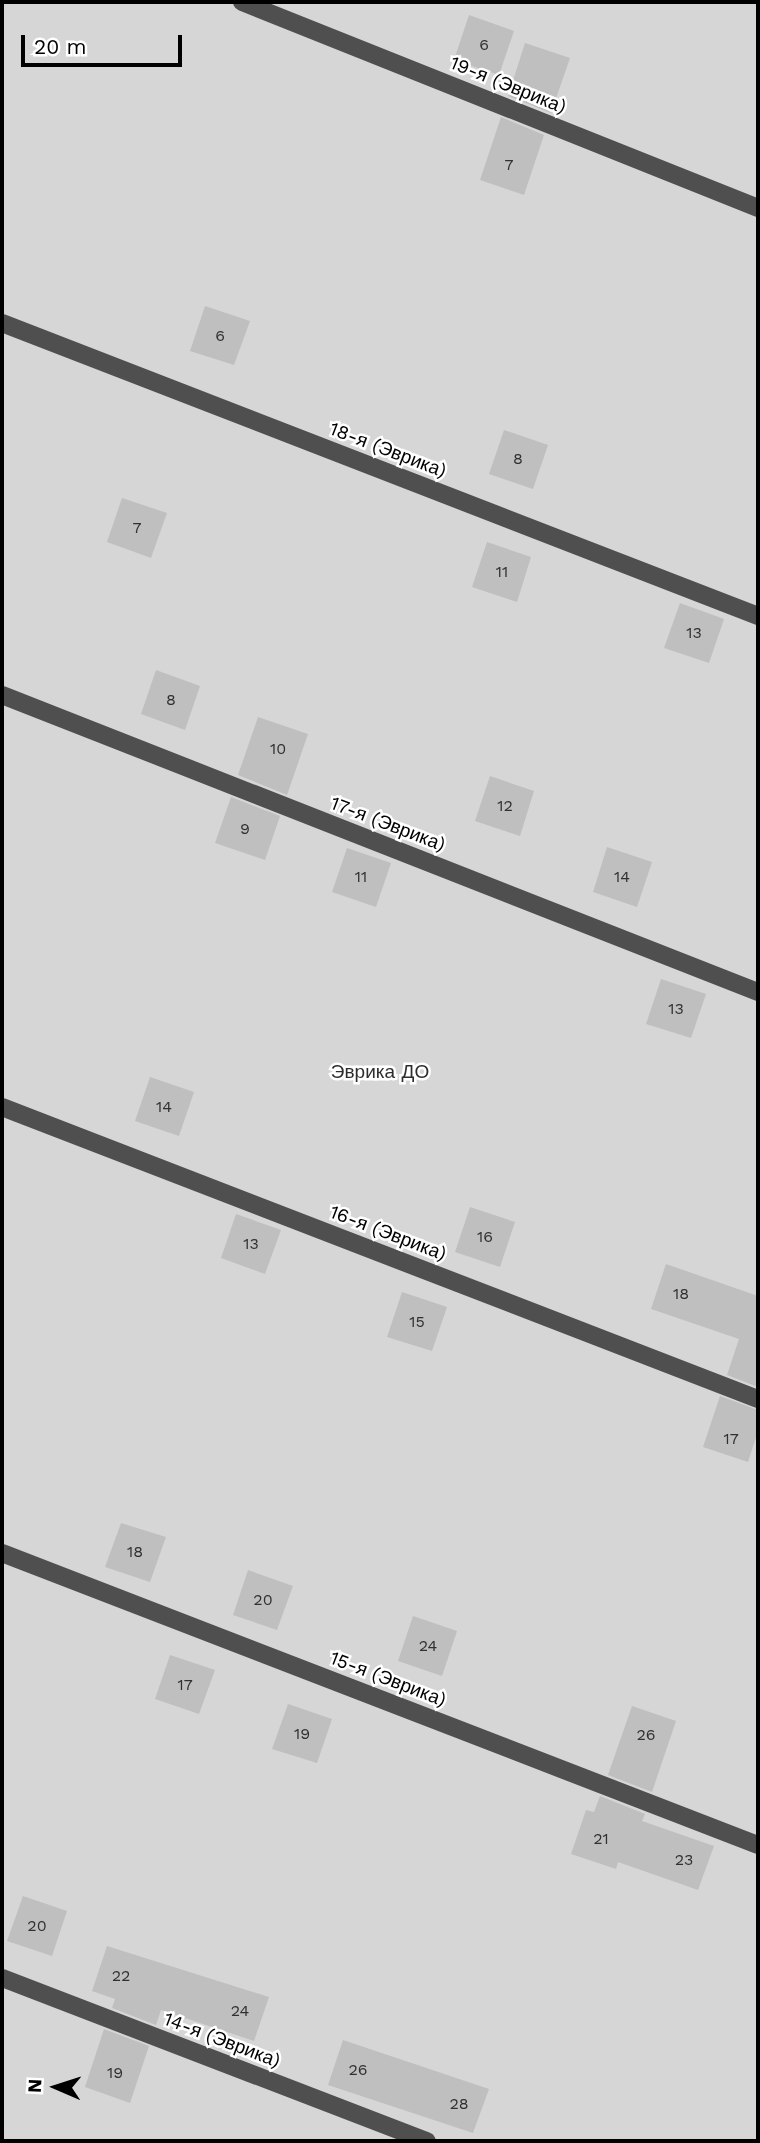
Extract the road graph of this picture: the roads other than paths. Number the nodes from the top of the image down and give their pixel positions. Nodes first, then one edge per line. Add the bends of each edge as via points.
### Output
1 (242, 2) edge
2 (758, 208) edge
3 (2, 323) edge
4 (758, 616) edge
5 (2, 695) edge
6 (758, 992) edge
7 (2, 1107) edge
8 (758, 1399) edge
9 (2, 1553) edge
10 (758, 1845) edge
11 (2, 1978) edge
12 (426, 2141) edge

1 - 2 lane, 19-я (Эврика)
3 - 4 lane, 18-я (Эврика)
5 - 6 lane, 17-я (Эврика)
7 - 8 lane, 16-я (Эврика)
9 - 10 lane, 15-я (Эврика)
11 - 12 lane, 14-я (Эврика)

